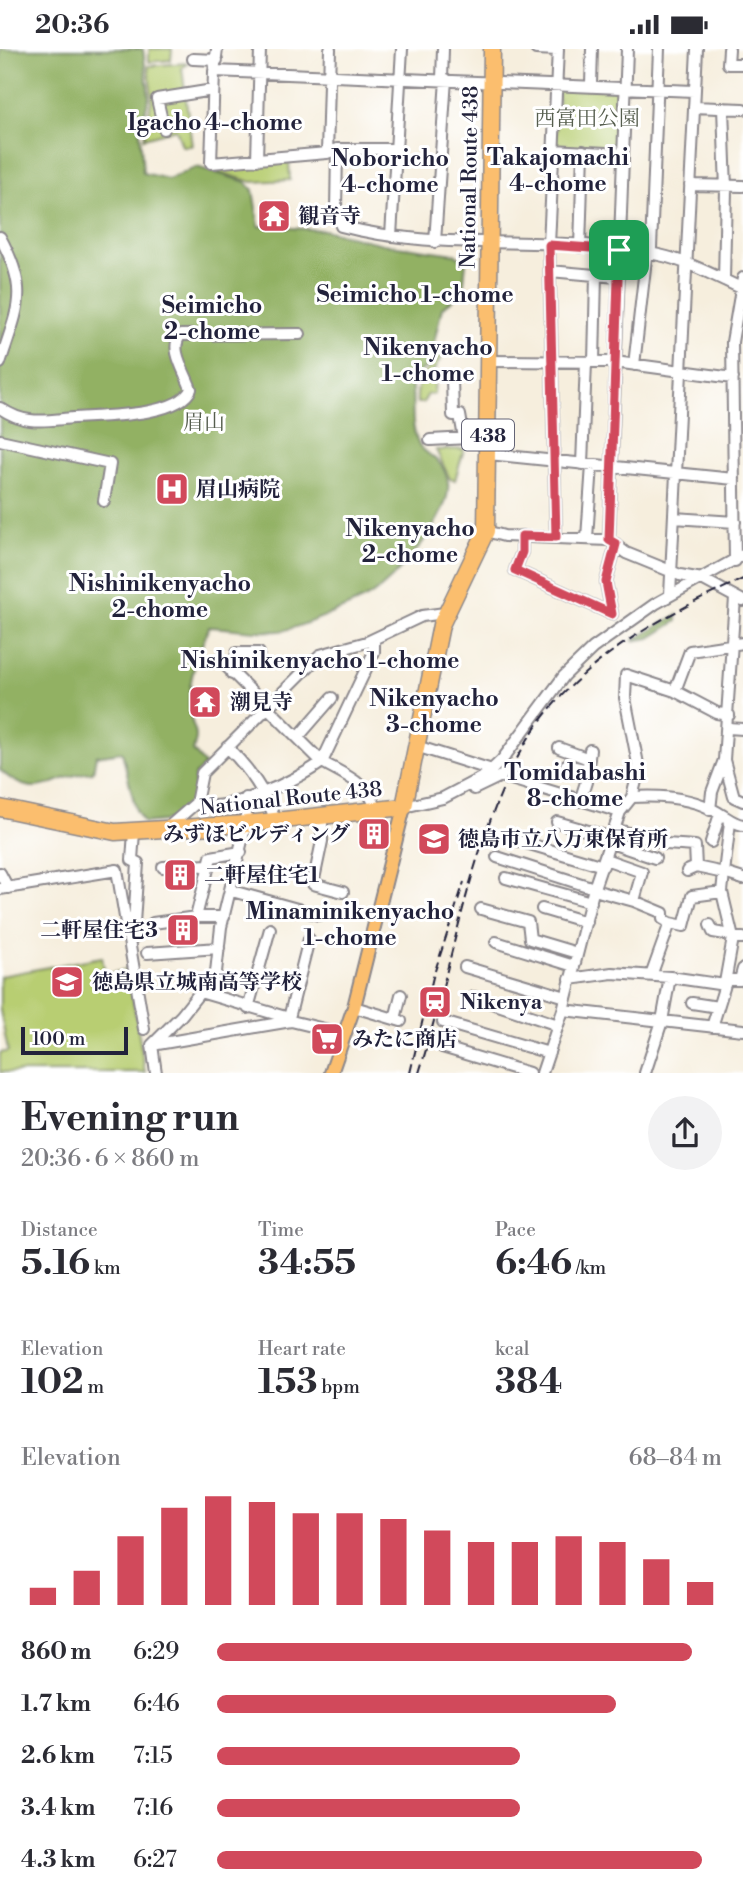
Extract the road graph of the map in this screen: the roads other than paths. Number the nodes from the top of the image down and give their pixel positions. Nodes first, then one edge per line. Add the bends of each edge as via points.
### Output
1 (260, 49) edge
2 (330, 49) edge
3 (401, 49) edge
4 (443, 49) edge
5 (492, 49) edge
6 (536, 49) edge
7 (558, 49) edge
8 (592, 49) edge
9 (627, 49) edge
10 (659, 49) edge
11 (697, 49) edge
12 (729, 49) edge
13 (193, 59) dead end
14 (216, 60) edge
15 (743, 64) edge
16 (259, 72) junction
17 (329, 75) junction
18 (400, 78) junction
19 (444, 79) junction
20 (491, 81) junction
21 (556, 85) junction
22 (591, 85) junction
23 (625, 88) junction
24 (657, 89) junction
25 (213, 90) junction
26 (694, 91) junction
27 (694, 107) junction
28 (723, 108) junction
29 (743, 109) edge
30 (164, 129) dead end
31 (396, 149) junction
32 (553, 150) junction
33 (332, 151) junction
34 (583, 151) junction
35 (623, 154) junction
36 (257, 160) junction
37 (690, 185) junction
38 (724, 185) junction
39 (743, 186) edge
40 (391, 236) junction
41 (0, 237) edge
42 (435, 242) junction
43 (489, 242) junction
44 (549, 245) junction
45 (580, 247) junction
46 (619, 250) junction
47 (649, 253) junction
48 (686, 264) junction
49 (550, 271) junction
50 (596, 275) junction
51 (617, 277) junction
52 (724, 280) junction
53 (743, 285) edge
54 (300, 334) dead end
55 (489, 361) junction
56 (552, 362) junction
57 (590, 362) junction
58 (615, 362) junction
59 (0, 363) edge
60 (634, 365) junction
61 (681, 371) junction
62 (733, 378) junction
63 (452, 379) dead end
64 (0, 408) edge
65 (488, 437) junction
66 (464, 438) junction
67 (0, 440) edge
68 (430, 440) dead end
69 (739, 446) edge
70 (488, 454) junction
71 (554, 462) junction
72 (587, 465) junction
73 (611, 467) junction
74 (676, 474) junction
75 (734, 479) junction
76 (104, 501) dead end
77 (674, 518) junction
78 (735, 521) junction
79 (485, 531) junction
80 (522, 536) junction
81 (556, 537) junction
82 (587, 538) junction
83 (613, 542) junction
84 (739, 558) edge
85 (672, 569) junction
86 (702, 579) junction
87 (670, 595) junction
88 (739, 599) edge
89 (445, 613) junction
90 (612, 614) junction
91 (615, 630) junction
92 (374, 639) junction
93 (743, 643) edge
94 (730, 644) junction
95 (226, 645) dead end
96 (237, 653) junction
97 (259, 653) dead end
98 (219, 659) dead end
99 (233, 674) junction
100 (675, 691) junction
101 (331, 698) dead end
102 (267, 708) junction
103 (729, 715) junction
104 (728, 728) junction
105 (743, 729) edge
106 (299, 736) junction
107 (416, 746) junction
108 (227, 747) junction
109 (559, 748) dead end
110 (589, 760) junction
111 (724, 760) junction
112 (322, 762) junction
113 (566, 765) dead end
114 (492, 770) junction
115 (262, 792) junction
116 (457, 793) junction
117 (632, 796) junction
118 (246, 798) junction
119 (580, 801) junction
120 (743, 801) edge
121 (196, 803) junction
122 (404, 807) junction
123 (0, 808) edge
124 (378, 812) junction
125 (620, 812) junction
126 (715, 812) junction
127 (321, 818) junction
128 (276, 822) junction
129 (557, 822) dead end
130 (730, 822) junction
131 (246, 824) junction
132 (743, 825) edge
133 (164, 831) junction
134 (134, 832) junction
135 (506, 837) dead end
136 (613, 837) junction
137 (711, 842) dead end
138 (240, 852) junction
139 (496, 857) dead end
140 (655, 858) dead end
141 (604, 862) junction
142 (209, 865) junction
143 (163, 867) dead end
144 (0, 873) edge
145 (724, 873) junction
146 (506, 878) dead end
147 (743, 879) edge
148 (4, 888) edge
149 (594, 889) junction
150 (232, 891) junction
151 (343, 892) dead end
152 (722, 892) junction
153 (634, 901) junction
154 (590, 902) junction
155 (481, 909) dead end
156 (542, 909) dead end
157 (320, 915) dead end
158 (196, 917) junction
159 (224, 917) junction
160 (586, 922) junction
161 (153, 923) dead end
162 (670, 923) junction
163 (710, 925) dead end
164 (270, 929) dead end
165 (736, 937) edge
166 (309, 939) dead end
167 (496, 942) dead end
168 (130, 945) junction
169 (219, 948) junction
170 (147, 953) dead end
171 (577, 953) junction
172 (465, 967) dead end
173 (743, 969) edge
174 (574, 972) junction
175 (652, 973) junction
176 (670, 977) junction
177 (695, 984) dead end
178 (725, 985) junction
179 (200, 992) junction
180 (401, 995) dead end
181 (474, 997) dead end
182 (566, 997) junction
183 (692, 1003) dead end
184 (354, 1007) junction
185 (718, 1007) junction
186 (248, 1008) junction
187 (563, 1010) junction
188 (290, 1019) junction
189 (662, 1021) junction
190 (443, 1022) dead end
191 (558, 1025) junction
192 (712, 1027) junction
193 (144, 1029) dead end
194 (743, 1030) edge
195 (345, 1034) junction
196 (152, 1045) junction
197 (442, 1047) dead end
198 (549, 1053) junction
199 (156, 1073) edge
200 (331, 1073) edge
201 (529, 1073) edge
202 (542, 1073) edge
203 (645, 1073) edge

1 - 16 street
2 - 17 street
3 - 18 street
4 - 19 street
5 - 20 highway, National Route 438 / 438
6 - 7 street
7 - 21 street
8 - 22 street
9 - 23 street
10 - 24 street
11 - 26 street
12 - 15 street via 728,64
13 - 14 street
14 - 16 street
14 - 25 street
16 - 17 street
16 - 36 street
17 - 18 street
17 - 33 street
18 - 19 street
18 - 31 street
19 - 20 street
19 - 42 street
20 - 21 street
20 - 43 highway, National Route 438 / 438
21 - 22 street
21 - 32 street
22 - 23 street
23 - 24 street
23 - 35 street
24 - 26 street
24 - 47 street
25 - 30 street via 157,99
25 - 36 street via 211,163
26 - 27 street
27 - 28 street
27 - 37 street
28 - 29 street
28 - 38 street
31 - 33 street
31 - 40 street
32 - 34 street
32 - 44 street
33 - 36 street
33 - 40 street via 341,226
34 - 35 street
34 - 45 street
35 - 46 street
37 - 38 street
37 - 48 street
38 - 39 street
38 - 52 street
40 - 42 street
41 - 59 street via 17,271 20,301
42 - 43 street
43 - 44 street
43 - 55 highway, National Route 438 / 438
44 - 45 street
44 - 49 street
45 - 46 street
46 - 47 street
46 - 51 street
47 - 48 street
47 - 60 street
48 - 52 street
48 - 61 street
49 - 50 street
49 - 56 street
50 - 51 street
50 - 57 street
51 - 58 street
52 - 53 street
53 - 62 street via 733,321
54 - 64 street via 181,335 177,352 191,389 180,401 142,412 31,420
55 - 56 street
55 - 65 highway, National Route 438 / 438
56 - 57 street
56 - 71 street
57 - 58 street
57 - 72 street
58 - 60 street
58 - 73 street
60 - 61 street
61 - 62 street
61 - 74 street
62 - 69 street
63 - 66 street via 453,415 460,415
65 - 66 street
65 - 70 highway, National Route 438 / 438
66 - 68 street
67 - 76 street via 110,464
69 - 75 street
70 - 71 street
70 - 79 highway, National Route 438 / 438
71 - 72 street
71 - 81 street
72 - 73 street
72 - 82 street
73 - 74 street
73 - 83 street
74 - 75 street
74 - 77 street
75 - 78 street
77 - 78 street
77 - 85 street
78 - 84 street
79 - 80 street
79 - 89 highway, National Route 438 / 438
80 - 81 street
80 - 90 street via 515,570
81 - 82 street
82 - 83 street
83 - 85 street via 626,553
83 - 90 street via 606,582
84 - 86 street
85 - 86 street
85 - 87 street
86 - 87 street
86 - 88 street
87 - 91 street
88 - 94 street
89 - 92 street via 422,616
89 - 107 highway, National Route 438 / 438
90 - 91 street
91 - 114 street via 564,676
92 - 102 street via 320,655
92 - 112 street via 374,652
93 - 94 street
94 - 100 street via 690,651
94 - 103 street
95 - 96 street
96 - 97 street
96 - 99 street
98 - 99 street
99 - 102 street
100 - 103 street
100 - 117 street via 626,675 625,698 639,769
101 - 106 street
102 - 106 street
102 - 108 street
103 - 104 street
104 - 105 street
104 - 111 street
106 - 112 street
107 - 114 street
107 - 122 highway, National Route 438 / 438
108 - 115 street
108 - 121 street via 202,773
109 - 110 street
110 - 113 street
110 - 119 street
111 - 120 street via 734,796
111 - 126 street via 712,792
112 - 115 street
112 - 124 street via 362,783
114 - 116 street
115 - 118 street
115 - 128 street
116 - 119 street via 501,776
116 - 122 street
117 - 125 street
117 - 126 street via 664,794
118 - 121 street via 217,807
118 - 131 street
119 - 125 street
121 - 133 street
122 - 124 highway, National Route 438
122 - 184 main road
123 - 134 highway, National Route 438 via 75,825
124 - 127 highway, National Route 438
125 - 136 street
126 - 130 street
126 - 137 street
127 - 128 highway, National Route 438
127 - 151 street via 322,841 313,884
128 - 131 highway, National Route 438
129 - 136 street
130 - 132 street
130 - 145 street
131 - 133 highway, National Route 438
131 - 138 street
133 - 134 highway, National Route 438
134 - 168 street via 132,860 138,863 131,930 134,944
135 - 141 street
136 - 140 street
136 - 141 street
136 - 145 street via 695,846 691,869
138 - 142 street via 211,857
138 - 150 street
139 - 149 street
141 - 149 street
141 - 153 street via 642,872
142 - 143 street
142 - 158 street
144 - 148 street
145 - 147 street
145 - 152 street
146 - 154 street
148 - 168 street via 117,870
149 - 153 street
149 - 154 street
150 - 157 street
150 - 159 street
152 - 162 street via 692,896 684,926
152 - 165 street
153 - 162 street via 663,913
154 - 160 street
155 - 171 street via 528,922 530,939
156 - 160 street
158 - 159 street
158 - 161 street
159 - 169 street
160 - 171 street
162 - 175 street
163 - 165 street via 713,932
164 - 186 street
165 - 178 street
166 - 188 street
167 - 174 street
168 - 193 street
169 - 170 street
169 - 179 street via 216,972
171 - 174 street
172 - 182 street
173 - 178 street via 740,980
174 - 175 street
174 - 182 street
175 - 176 street
176 - 178 street
176 - 189 street
177 - 178 street
178 - 185 street
179 - 186 street
179 - 196 street
180 - 184 street via 398,1020
181 - 191 street
182 - 187 street
183 - 185 street
184 - 195 main road
185 - 192 street
186 - 188 street
187 - 189 street
187 - 191 street
188 - 195 street
188 - 196 street
189 - 192 street
189 - 203 street
190 - 198 street
191 - 198 street
192 - 194 street
195 - 200 main road
196 - 199 street
197 - 201 street
198 - 202 street

